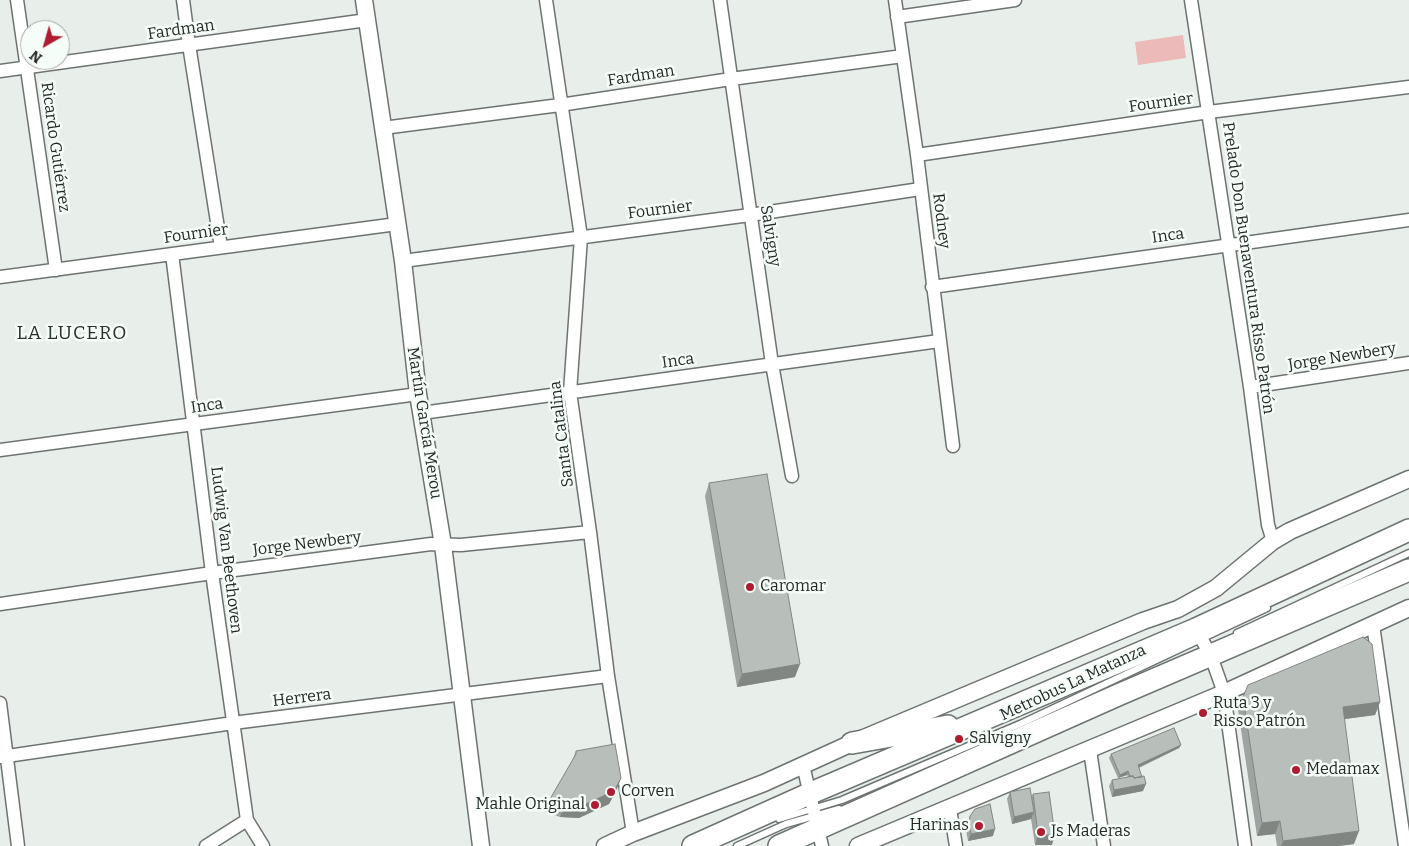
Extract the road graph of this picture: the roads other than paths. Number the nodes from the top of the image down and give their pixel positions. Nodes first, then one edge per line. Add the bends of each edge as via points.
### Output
1 (17, 0) edge
2 (183, 0) edge
3 (364, 0) edge
4 (546, 0) edge
5 (720, 0) edge
6 (895, 0) edge
7 (1015, 0) edge
8 (1191, 0) edge
9 (897, 17) junction
10 (20, 20) edge
11 (367, 20) junction
12 (189, 45) junction
13 (903, 56) junction
14 (70, 62) edge
15 (20, 69) edge
16 (27, 70) edge
17 (0, 71) edge
18 (731, 79) junction
19 (1409, 87) edge
20 (560, 105) junction
21 (1209, 112) junction
22 (383, 128) junction
23 (917, 155) junction
24 (920, 189) junction
25 (750, 215) junction
26 (1409, 220) edge
27 (397, 224) junction
28 (581, 237) junction
29 (1228, 244) junction
30 (222, 247) junction
31 (172, 254) junction
32 (402, 261) junction
33 (56, 270) junction
34 (0, 277) edge
35 (932, 287) junction
36 (939, 341) junction
37 (1409, 363) edge
38 (772, 364) junction
39 (1250, 387) junction
40 (570, 392) junction
41 (418, 394) junction
42 (422, 413) junction
43 (193, 425) junction
44 (953, 446) dead end
45 (0, 450) edge
46 (792, 476) dead end
47 (1409, 479) edge
48 (1409, 530) edge
49 (590, 532) junction
50 (1273, 541) junction
51 (443, 545) junction
52 (1409, 553) edge
53 (1409, 570) edge
54 (212, 573) junction
55 (0, 604) edge
56 (1273, 605) dead end
57 (1409, 608) edge
58 (1373, 625) junction
59 (1232, 635) dead end
60 (1204, 644) junction
61 (1163, 665) dead end
62 (608, 676) junction
63 (1224, 693) junction
64 (460, 694) junction
65 (0, 702) edge
66 (1063, 710) junction
67 (985, 719) junction
68 (232, 724) junction
69 (852, 743) junction
70 (1090, 750) junction
71 (4, 756) edge
72 (803, 766) junction
73 (950, 809) junction
74 (816, 818) edge
75 (247, 820) junction
76 (775, 820) dead end
77 (633, 833) junction
78 (18, 846) edge
79 (206, 846) edge
80 (263, 846) edge
81 (480, 846) edge
82 (605, 846) edge
83 (693, 846) edge
84 (737, 846) edge
85 (779, 846) edge
86 (858, 846) edge
87 (956, 846) edge
88 (1104, 846) edge
89 (1245, 846) edge
90 (1405, 846) edge

1 - 10 street, Ricardo Gutiérrez
2 - 12 street
3 - 11 street, Martín García Merou
4 - 20 street, Santa Catalina
5 - 18 street, Salvigny
6 - 9 street, Rodney
7 - 9 street
8 - 21 street, Prelado Don Buenaventura Risso Patrón
9 - 13 street, Rodney
11 - 12 street, Fardman
11 - 22 street, Martín García Merou
12 - 14 street, Fardman
12 - 30 street
13 - 18 street, Fardman
13 - 23 street, Rodney
15 - 17 street, Fardman
16 - 33 street, Ricardo Gutiérrez
18 - 20 street, Fardman
18 - 25 street, Salvigny
19 - 21 street, Fournier
20 - 22 street, Fardman
20 - 28 street, Santa Catalina
21 - 23 street, Fournier
21 - 29 street, Prelado Don Buenaventura Risso Patrón
22 - 27 street, Martín García Merou
23 - 24 street, Rodney
24 - 25 street, Fournier
24 - 35 street, Rodney
25 - 28 street, Fournier
25 - 38 street, Salvigny
26 - 29 street, Inca
27 - 30 street, Fournier
27 - 32 street, Martín García Merou
28 - 32 street, Fournier
28 - 40 street, Santa Catalina
29 - 35 street, Inca
29 - 39 street, Prelado Don Buenaventura Risso Patrón
30 - 31 street, Fournier
31 - 33 street, Fournier
31 - 43 street, Ludwig Van Beethoven
32 - 41 street, Martín García Merou
33 - 34 street, Fournier
35 - 36 street, Rodney
36 - 38 street, Inca
36 - 44 street, Rodney
37 - 39 street, Jorge Newbery
38 - 40 street, Inca
38 - 46 street, Salvigny
39 - 50 street, Prelado Don Buenaventura Risso Patrón via 1268,525
40 - 42 street, Inca
40 - 49 street, Santa Catalina
41 - 42 street, Martín García Merou
41 - 43 street, Inca
42 - 51 street, Martín García Merou
43 - 45 street, Inca
43 - 54 street, Ludwig Van Beethoven
47 - 50 street via 1302,525
48 - 60 highway
49 - 51 street, Jorge Newbery
49 - 62 street, Santa Catalina
50 - 69 street via 1216,588 1178,609
51 - 54 street, Jorge Newbery
51 - 64 street, Martín García Merou
52 - 59 lane
53 - 60 highway
54 - 55 street, Jorge Newbery
54 - 68 street, Ludwig Van Beethoven
56 - 60 lane, Metrobus La Matanza
57 - 58 street
58 - 63 street
58 - 90 street
60 - 63 street
60 - 66 lane, Metrobus La Matanza
60 - 67 highway
60 - 74 highway via 1109,699
61 - 66 lane, Metrobus La Matanza
62 - 64 street, Herrera
62 - 77 street, Santa Catalina
63 - 70 street
63 - 89 street
64 - 68 street, Herrera
64 - 81 street, Martín García Merou
65 - 71 street
66 - 74 lane, Metrobus La Matanza
67 - 69 highway
67 - 74 highway
68 - 71 street, Herrera
68 - 75 street, Ludwig Van Beethoven
69 - 72 street
70 - 73 street
70 - 88 street
71 - 78 street
72 - 74 street
72 - 77 street
73 - 86 street
73 - 87 street
74 - 76 lane, Metrobus La Matanza
74 - 83 highway
74 - 84 lane, Metrobus La Matanza via 786,824
74 - 85 highway
75 - 79 street
75 - 80 street, Ludwig Van Beethoven
77 - 82 street

